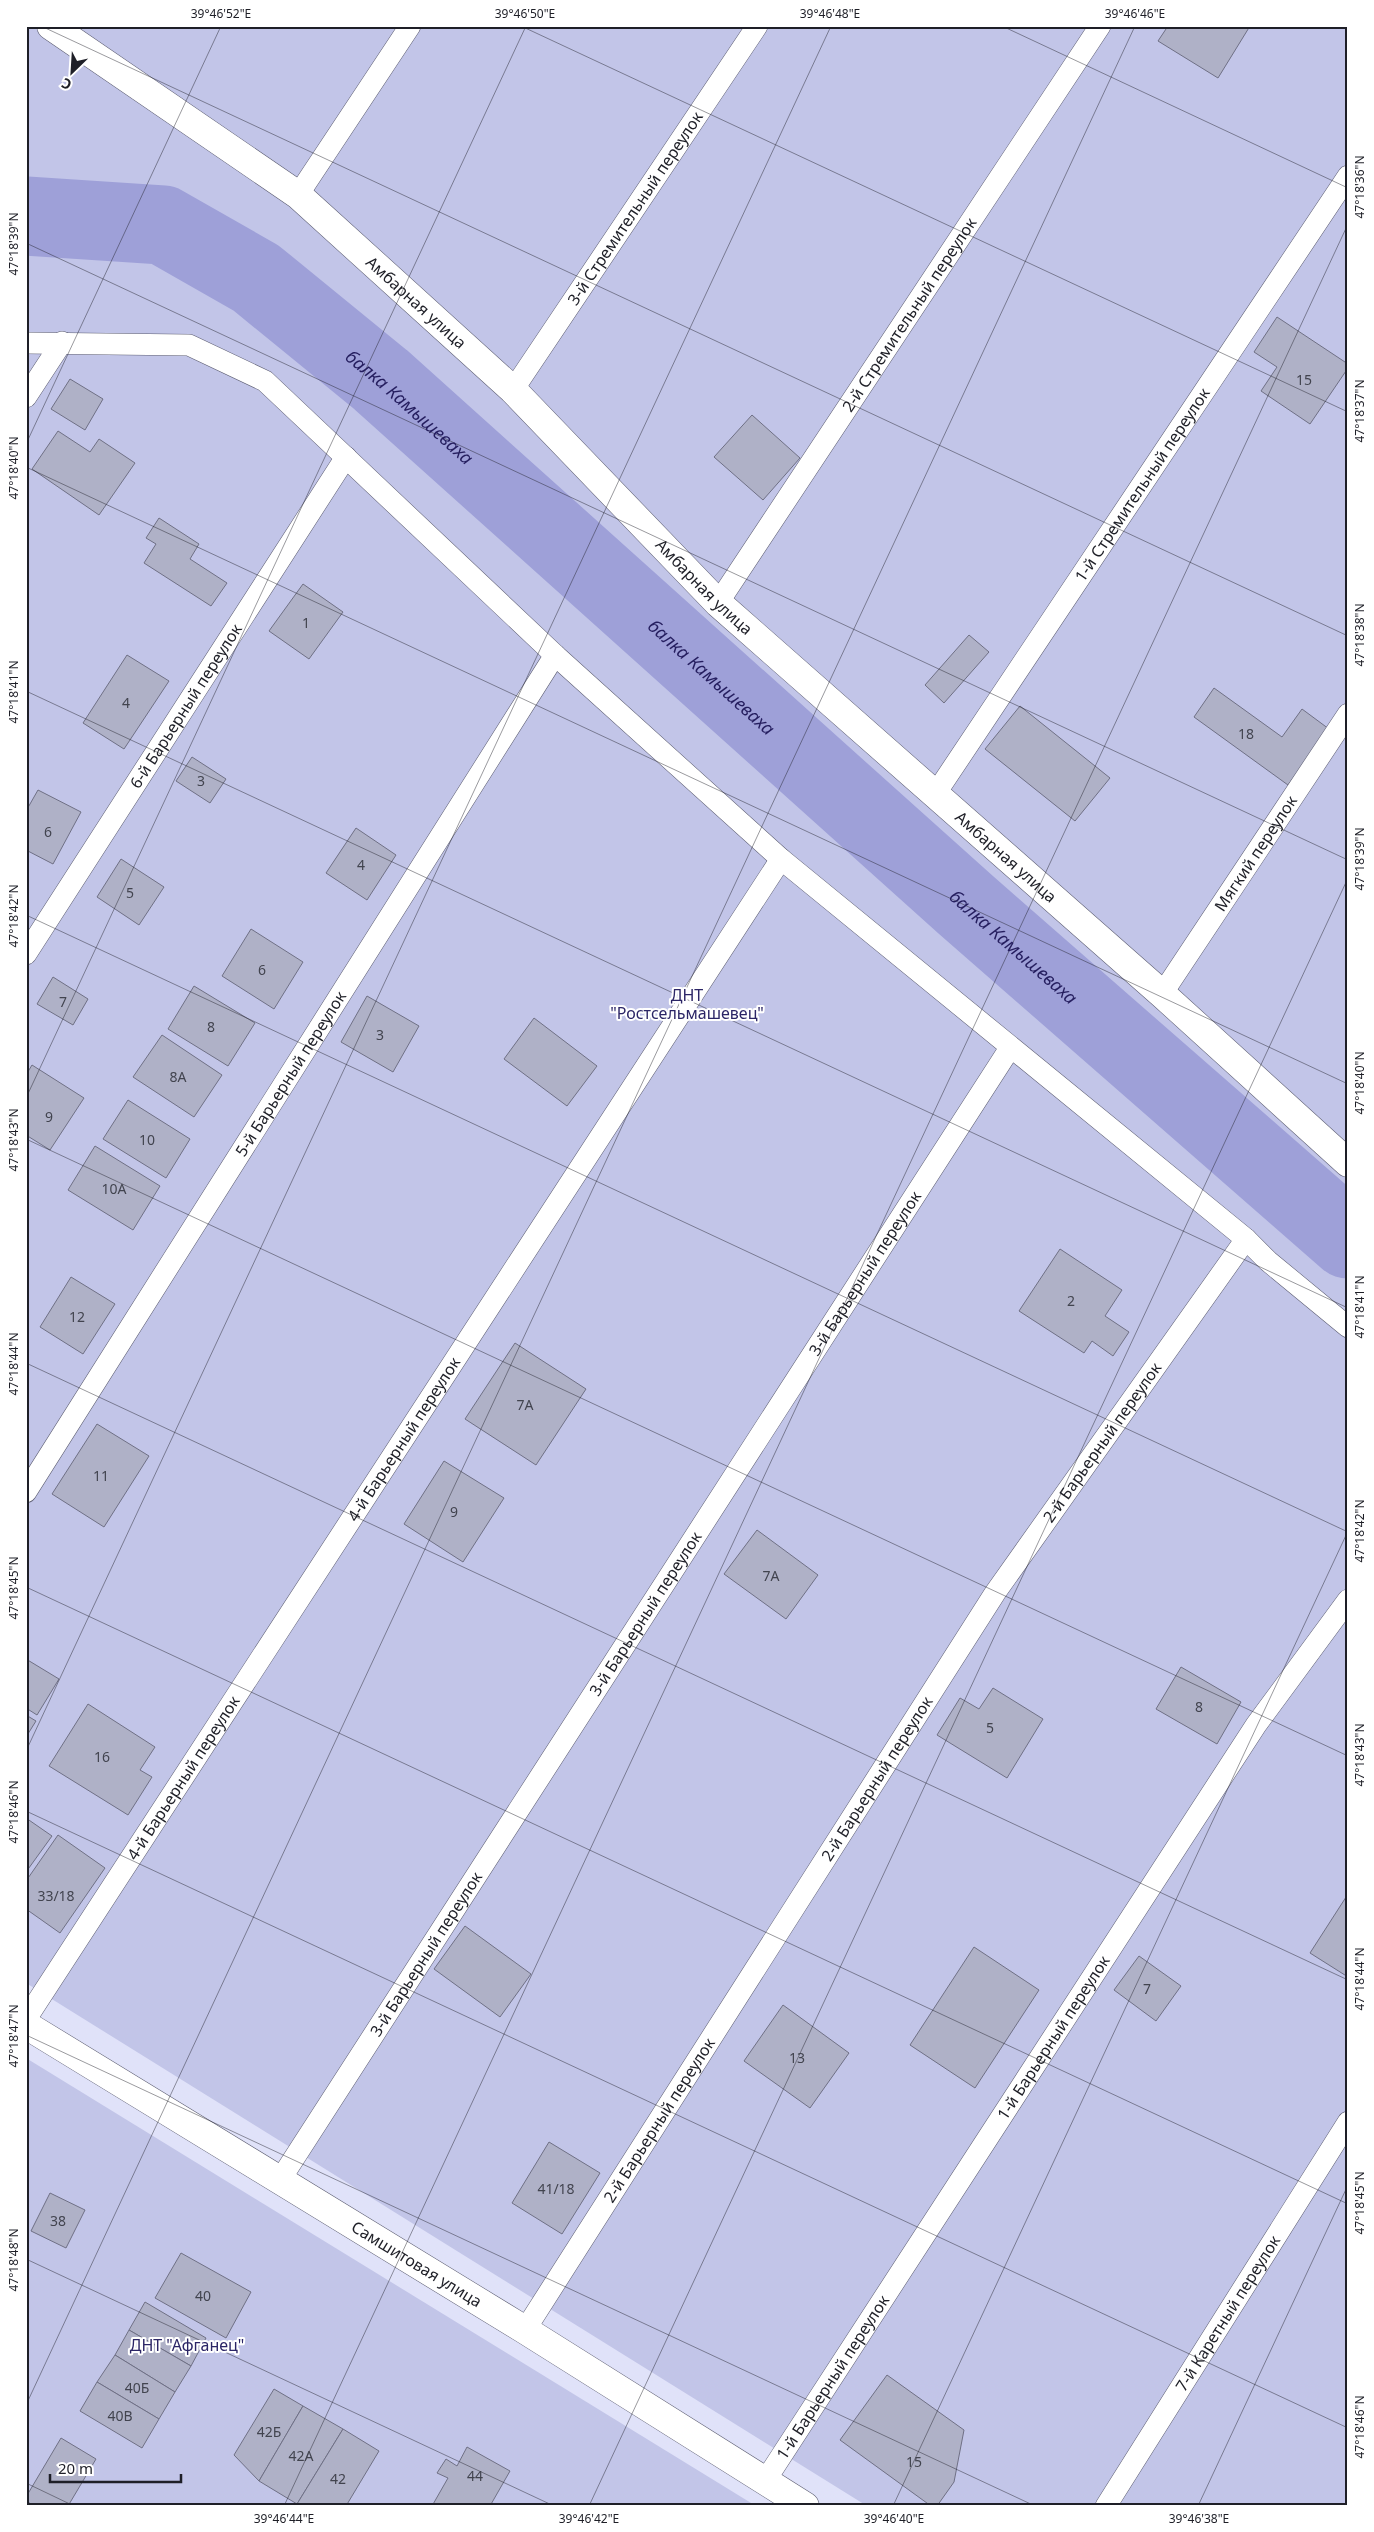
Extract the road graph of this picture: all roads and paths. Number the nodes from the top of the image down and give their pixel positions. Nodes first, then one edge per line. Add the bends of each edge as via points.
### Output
1 (52, 26) edge
2 (410, 26) edge
3 (757, 26) edge
4 (1100, 26) edge
5 (1348, 176) edge
6 (298, 196) junction
7 (62, 342) junction
8 (26, 343) edge
9 (513, 390) junction
10 (26, 397) edge
11 (346, 457) junction
12 (718, 604) junction
13 (555, 655) junction
14 (1348, 714) edge
15 (936, 793) junction
16 (781, 859) junction
17 (26, 954) edge
18 (1162, 994) junction
19 (1010, 1048) junction
20 (1348, 1162) edge
21 (1246, 1239) junction
22 (1348, 1326) edge
23 (26, 1492) edge
24 (1348, 1600) edge
25 (26, 2019) edge
26 (26, 2025) edge
27 (1348, 2122) edge
28 (280, 2180) junction
29 (526, 2330) junction
30 (765, 2481) junction
31 (805, 2506) edge
32 (1106, 2506) edge

1 - 6 street, Амбарная улица
2 - 6 lane
3 - 9 lane, 3-й Стремительный переулок
4 - 12 lane, 2-й Стремительный переулок
5 - 15 lane, 1-й Стремительный переулок
6 - 9 street, Амбарная улица
7 - 8 lane
7 - 10 lane
7 - 11 lane via 189,345 265,381
9 - 12 street, Амбарная улица
11 - 13 lane
11 - 17 lane, 6-й Барьерный переулок
12 - 15 street, Амбарная улица
13 - 16 lane
13 - 23 lane, 5-й Барьерный переулок
14 - 18 lane, Мягкий переулок
15 - 18 street, Амбарная улица
16 - 19 lane
16 - 25 lane, 4-й Барьерный переулок
18 - 20 street, Амбарная улица
19 - 21 lane
19 - 28 lane, 3-й Барьерный переулок
21 - 22 lane
21 - 29 lane, 2-й Барьерный переулок via 995,1593
24 - 30 lane, 1-й Барьерный переулок via 1256,1725
26 - 28 street, Самшитовая улица
27 - 32 lane, 7-й Каретный переулок
28 - 29 street, Самшитовая улица
29 - 30 street, Самшитовая улица
30 - 31 street, Самшитовая улица

